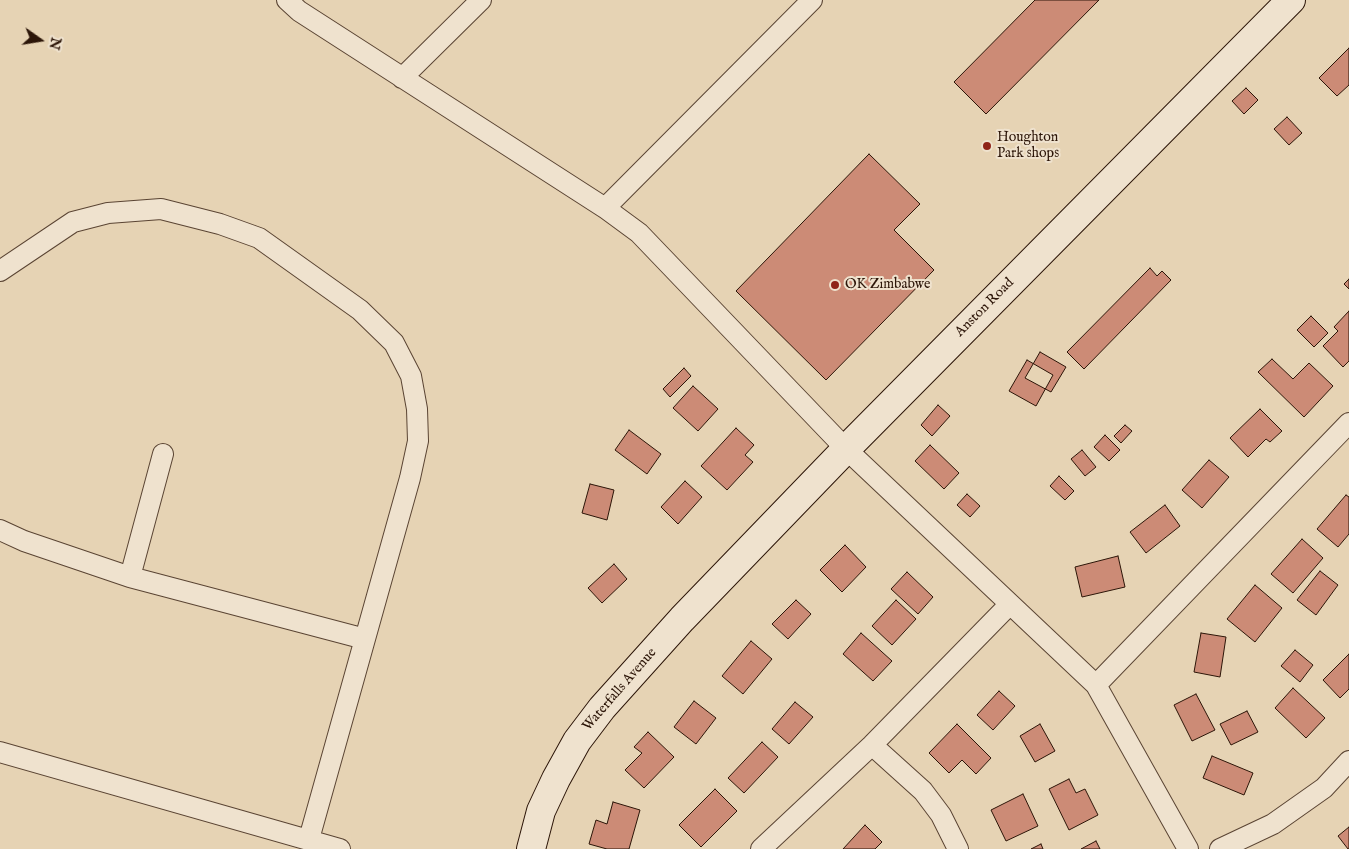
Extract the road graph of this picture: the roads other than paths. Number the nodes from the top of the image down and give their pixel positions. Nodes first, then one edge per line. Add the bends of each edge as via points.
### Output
1 (287, 0) edge
2 (481, 0) edge
3 (812, 0) edge
4 (1291, 0) edge
5 (402, 78) junction
6 (605, 208) junction
7 (0, 270) edge
8 (1349, 423) edge
9 (846, 449) junction
10 (163, 454) dead end
11 (0, 530) edge
12 (130, 576) junction
13 (1010, 604) junction
14 (682, 619) joint
15 (365, 639) junction
16 (1096, 685) junction
17 (872, 745) junction
18 (0, 752) edge
19 (1349, 761) edge
20 (309, 839) junction
21 (340, 849) edge
22 (531, 849) edge
23 (761, 849) edge
24 (958, 849) edge
25 (1188, 849) edge
26 (1220, 849) edge

1 - 5 street
2 - 5 street
3 - 6 street
4 - 9 main road, Anston Road
5 - 6 street
6 - 9 street via 639,233
7 - 15 street via 74,222 108,213 161,209 259,238 360,310 394,343 411,376 418,441
8 - 16 street
9 - 13 street
9 - 14 main road, Anston Road
10 - 12 street
11 - 12 street
12 - 15 street
13 - 16 street
13 - 17 street
14 - 22 main road, Waterfalls Avenue via 602,708 577,741 541,811
15 - 20 street
16 - 25 street
17 - 23 street
17 - 24 street via 923,791 941,815
18 - 20 street
19 - 26 street via 1324,788 1273,824
20 - 21 street

